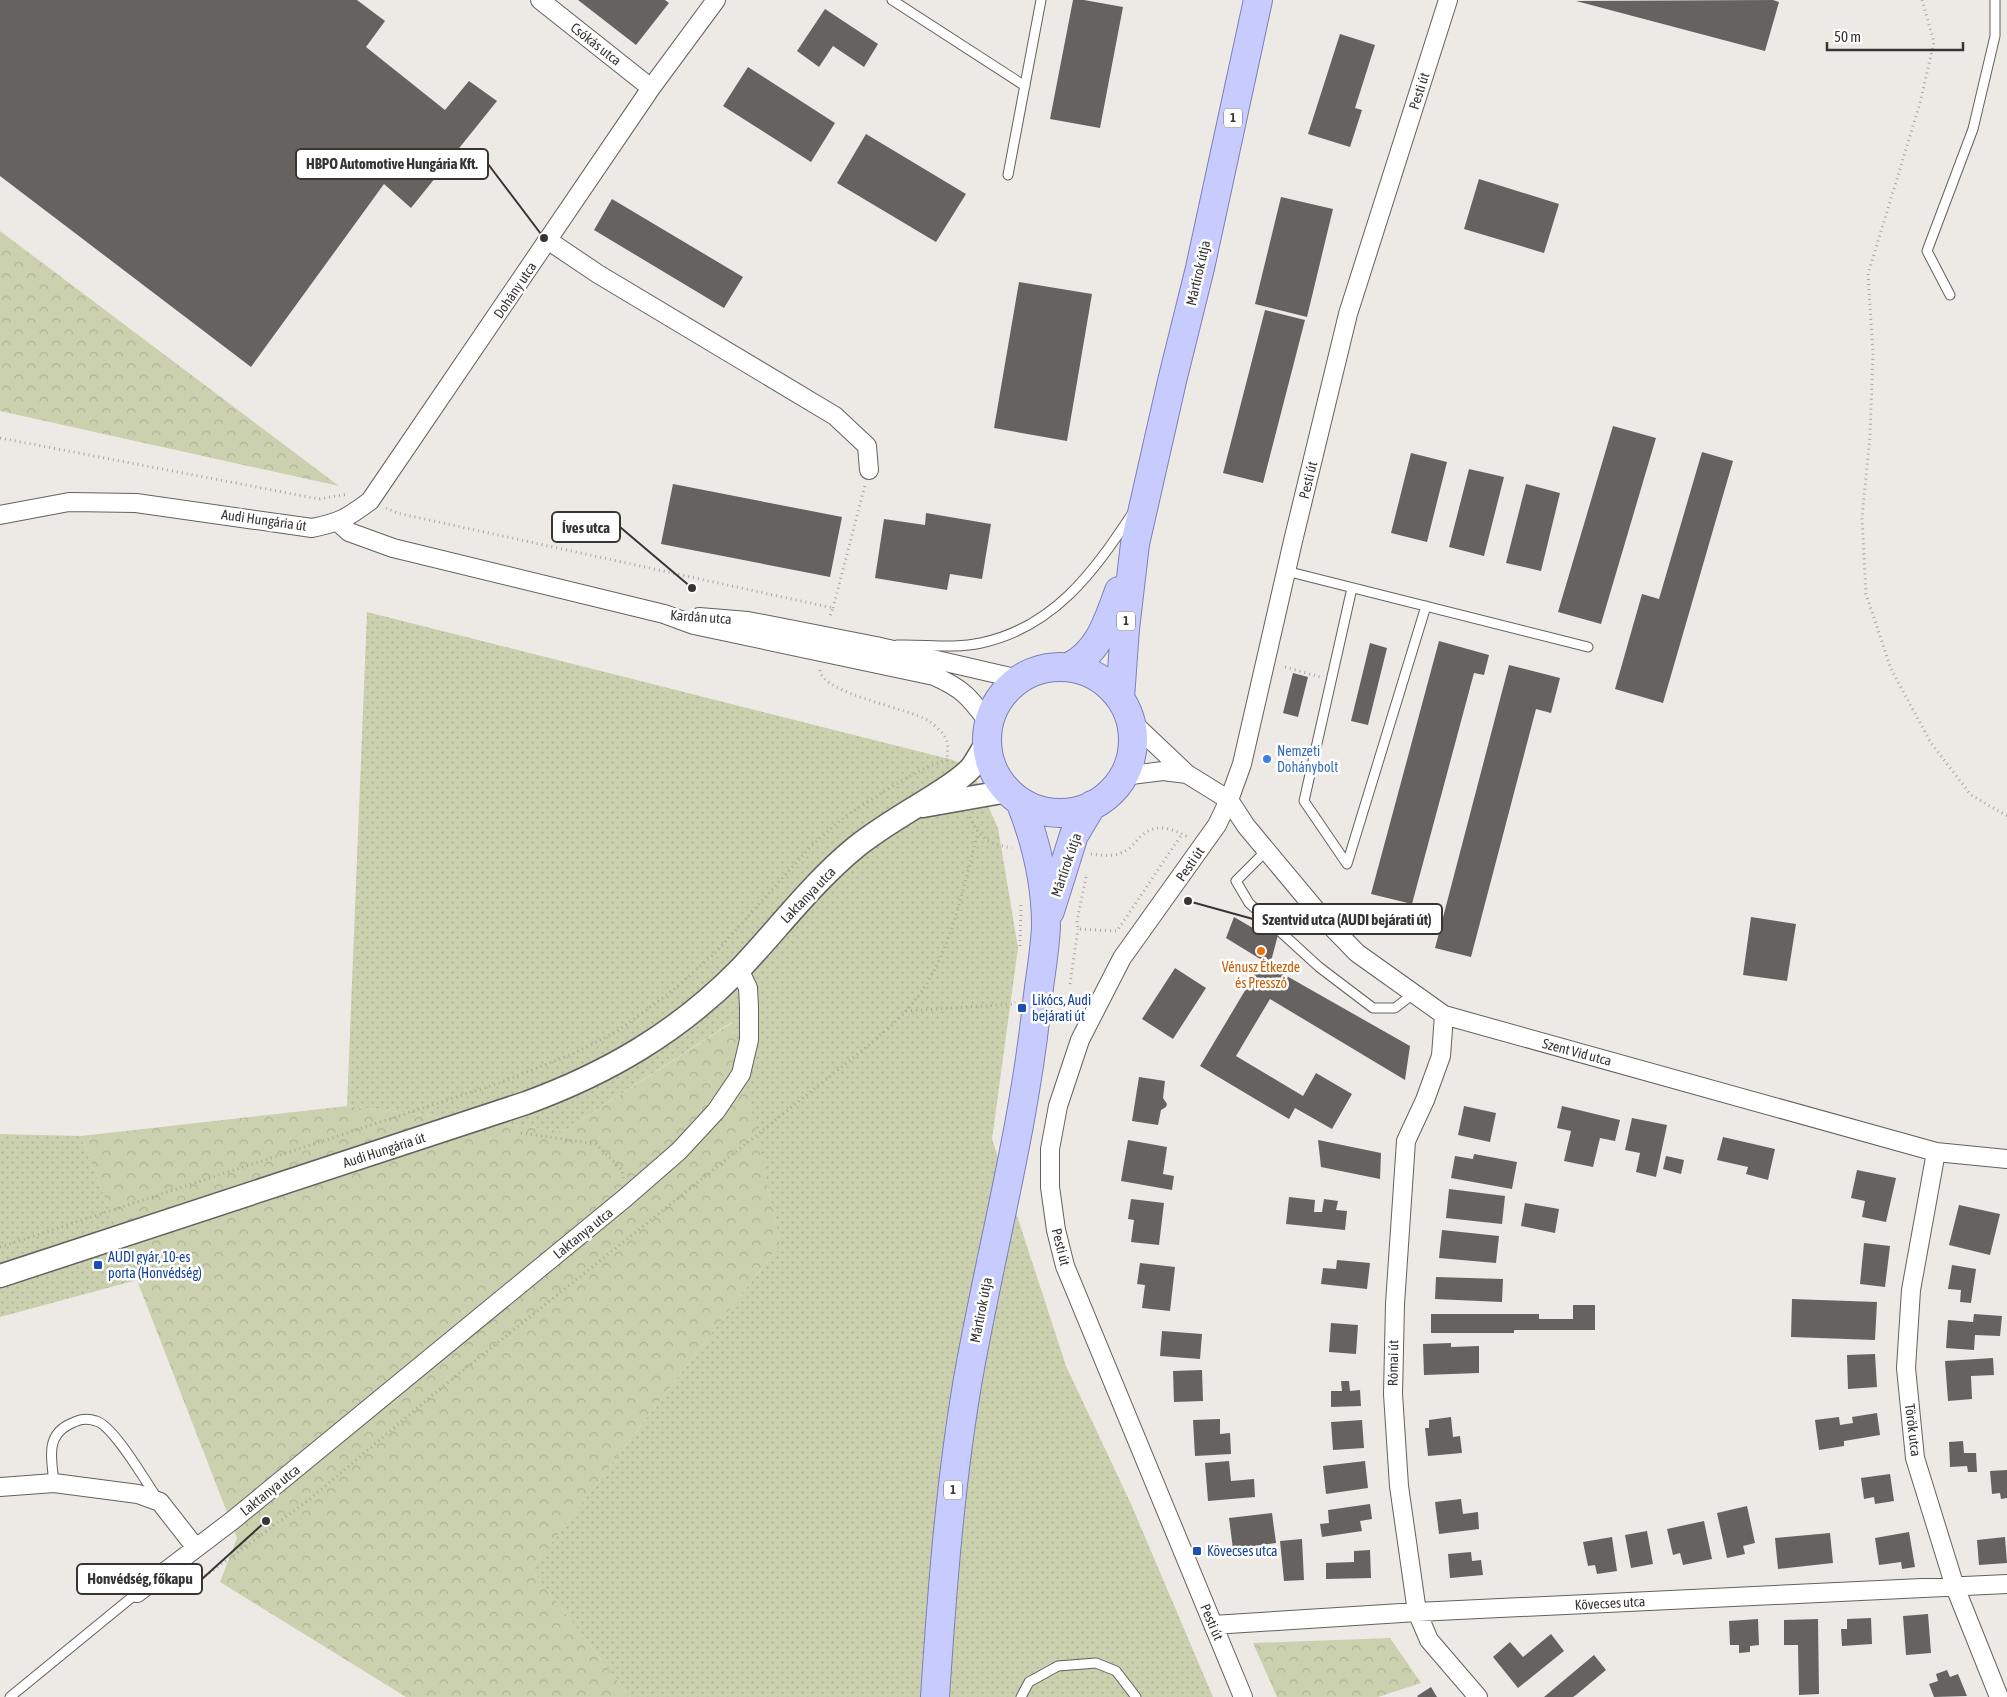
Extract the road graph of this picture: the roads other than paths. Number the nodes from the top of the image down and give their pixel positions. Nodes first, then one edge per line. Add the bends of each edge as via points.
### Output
1 (540, 0) edge
2 (716, 0) edge
3 (892, 0) edge
4 (1041, 0) edge
5 (1258, 0) edge
6 (1448, 0) edge
7 (1995, 0) edge
8 (1025, 86) junction
9 (651, 88) junction
10 (1008, 176) dead end
11 (548, 241) junction
12 (1950, 295) dead end
13 (869, 470) road end
14 (1147, 490) junction
15 (0, 515) edge
16 (338, 522) junction
17 (1135, 544) junction
18 (1286, 571) junction
19 (1352, 588) junction
20 (1426, 606) junction
21 (822, 644) junction
22 (876, 646) junction
23 (1588, 647) dead end
24 (1069, 667) junction
25 (1019, 678) junction
26 (1126, 710) junction
27 (988, 732) junction
28 (1187, 774) junction
29 (1123, 776) junction
30 (959, 790) junction
31 (1014, 796) junction
32 (1230, 800) junction
33 (1092, 805) junction
34 (1267, 850) junction
35 (1046, 926) junction
36 (739, 969) junction
37 (1413, 994) junction
38 (1444, 1015) junction
39 (1936, 1152) junction
40 (2007, 1159) edge
41 (0, 1276) edge
42 (54, 1483) junction
43 (0, 1486) edge
44 (160, 1502) junction
45 (196, 1548) junction
46 (2007, 1584) edge
47 (1955, 1587) junction
48 (137, 1593) joint
49 (1417, 1612) junction
50 (1212, 1625) junction
51 (10, 1697) edge
52 (935, 1697) edge
53 (1021, 1697) edge
54 (1136, 1697) edge
55 (1242, 1697) edge
56 (1478, 1697) edge
57 (1999, 1697) edge

1 - 9 street, Csókás utca
2 - 9 street, Dohány utca
3 - 8 lane
4 - 8 lane
5 - 14 main road, Mártírok útja / 1 via 1202,260
6 - 18 street, Pesti út via 1348,314
7 - 12 lane via 1995,36 1974,129 1927,251
8 - 10 lane
9 - 11 street, Dohány utca
11 - 13 street via 835,416 867,446
11 - 16 street, Dohány utca via 370,501
14 - 17 main road, Mártírok útja / 1
14 - 22 lane via 1103,558 1071,594 1018,632 980,644
15 - 16 street, Audi Hungária út via 69,502 136,503 312,528
16 - 21 street, Kardán utca via 349,532 393,548 664,614 748,621
17 - 24 main road, Mártírok útja / 1 via 1105,629 1094,648
17 - 26 main road, Mártírok útja / 1 via 1125,628
18 - 19 lane
18 - 32 street, Pesti út via 1242,764
19 - 20 lane
19 - 20 lane via 1304,801 1347,864
20 - 23 lane
21 - 22 street, Kardán utca
21 - 27 street, Kardán utca via 954,685 968,695
22 - 25 street, Kardán utca
24 - 25 main road via 1043,668
24 - 26 main road via 1098,677 1113,689
25 - 27 main road via 995,706
26 - 28 street
26 - 29 main road, Mártírok útja / 1 via 1133,740
27 - 30 street, Laktanya utca
27 - 31 main road, Mártírok útja / 1 via 988,753 995,773
28 - 29 street via 1163,771
28 - 32 street
29 - 33 main road, Mártírok útja / 1 via 1115,788
30 - 31 street, Laktanya utca
30 - 36 street, Laktanya utca via 915,808 855,848
31 - 33 main road, Mártírok útja / 1 via 1034,808 1063,813
31 - 35 main road, Mártírok útja / 1 via 1037,849
32 - 34 street, Szent Vid utca via 1246,826
32 - 50 street, Pesti út via 1203,846 1122,958 1080,1040 1058,1106 1050,1149 1050,1187 1065,1266
33 - 35 main road, Mártírok útja / 1 via 1074,835
34 - 37 street, Szent Vid utca via 1321,916 1357,953
34 - 37 lane via 1236,881 1249,903 1320,967 1373,1008 1395,1008
35 - 52 main road, Mártírok útja / 1 via 1032,1050 966,1390 946,1552
36 - 41 street, Audi Hungária út via 648,1045 562,1090
36 - 45 street, Laktanya utca via 748,988 749,1007 749,1040 741,1074 716,1111 679,1151
37 - 38 street, Szent Vid utca
38 - 39 street, Szent Vid utca
38 - 49 street, Római út via 1441,1056 1406,1141 1395,1304 1393,1394 1399,1486
39 - 40 street, Szent Vid utca
39 - 47 street, Török utca via 1911,1290 1906,1368 1915,1458
42 - 43 street
42 - 44 street via 138,1494
42 - 44 lane via 50,1447 59,1429 80,1418 98,1421 113,1433
44 - 45 street
45 - 48 street, Laktanya utca
46 - 47 street, Kövecses utca
47 - 49 street, Kövecses utca
47 - 57 street, Török utca
48 - 51 lane
49 - 50 street, Kövecses utca
49 - 56 street, Római út via 1429,1640
50 - 55 street, Pesti út
53 - 54 lane via 1029,1682 1058,1666 1096,1663 1116,1671

